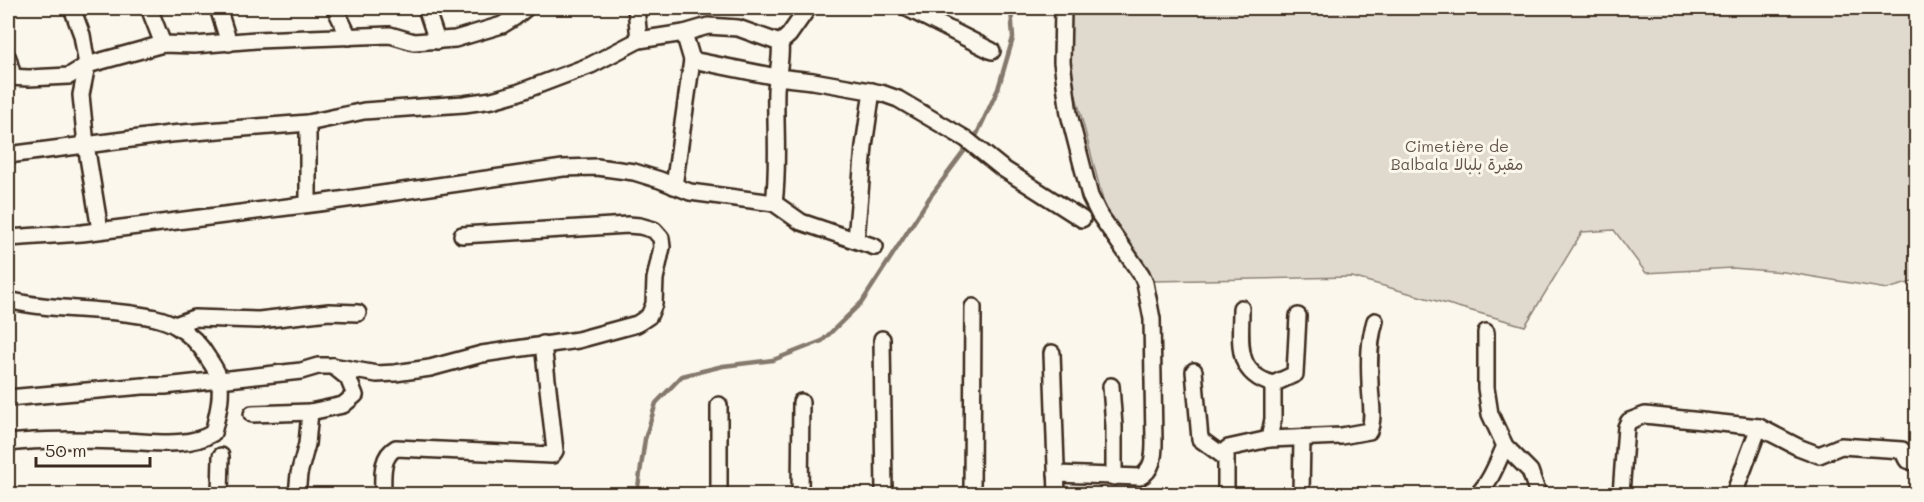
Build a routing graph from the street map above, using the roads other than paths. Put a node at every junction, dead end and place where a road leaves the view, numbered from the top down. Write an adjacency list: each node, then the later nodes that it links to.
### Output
1 (72, 8): 21 (street)
2 (149, 8): 17 (street)
3 (218, 8): 15 (street)
4 (335, 8): 12 (street)
5 (426, 8): 14 (street)
6 (636, 8): 13 (street)
7 (808, 8): 16 (street)
8 (1063, 8): 67 (street)
9 (912, 9): 18 (street)
10 (518, 11): 14 (street)
11 (684, 33): 13 (street); 16 (street); 20 (street)
12 (350, 37): 14 (street); 15 (street)
13 (639, 40): 25 (street)
14 (437, 41)
15 (229, 43): 17 (street)
16 (780, 43): 23 (street)
17 (163, 44): 21 (street)
18 (992, 51)
19 (8, 58): 22 (street)
20 (692, 60): 23 (street); 28 (street)
21 (87, 65): 22 (street); 26 (street)
22 (10, 77)
23 (777, 77): 24 (street); 29 (street)
24 (872, 91): 31 (street); 35 (street)
25 (308, 123): 26 (street); 30 (street)
26 (87, 145): 27 (street); 32 (street)
27 (8, 155)
28 (674, 186): 29 (street); 30 (street)
29 (774, 203): 35 (street)
30 (308, 204): 32 (street)
31 (1082, 219)
32 (100, 230): 34 (street)
33 (462, 235): 46 (street)
34 (8, 236)
35 (856, 240): 36 (street)
36 (875, 247)
37 (8, 300): 43 (street)
38 (973, 307): 74 (street)
39 (1240, 308): 51 (street)
40 (358, 313): 43 (street)
41 (1298, 316): 51 (street)
42 (1375, 321): 59 (street)
43 (175, 325): 50 (street)
44 (1486, 332): 62 (street)
45 (882, 339): 73 (street)
46 (543, 344): 48 (street); 70 (street)
47 (1052, 353): 66 (street)
48 (332, 366): 50 (street); 56 (street)
49 (1194, 371): 64 (street)
50 (219, 379): 53 (street); 61 (street)
51 (1274, 384): 60 (street)
52 (1111, 386): 67 (street)
53 (8, 398)
54 (801, 402): 72 (street)
55 (719, 405): 71 (street)
56 (310, 412): 57 (street); 69 (street)
57 (252, 414)
58 (1759, 427): 65 (street); 80 (street); 81 (street)
59 (1302, 438): 60 (street); 77 (street)
60 (1269, 440): 64 (street)
61 (8, 443)
62 (1505, 446): 78 (street); 79 (street)
63 (221, 456): 68 (street)
64 (1226, 458): 76 (street)
65 (1917, 463)
66 (1056, 474): 67 (street); 75 (street)
67 (1114, 477)
68 (220, 495)
69 (297, 495)
70 (383, 495)
71 (719, 495)
72 (800, 495)
73 (884, 495)
74 (972, 495)
75 (1057, 495)
76 (1226, 495)
77 (1301, 495)
78 (1478, 495)
79 (1538, 495)
80 (1621, 495)
81 (1734, 495)

